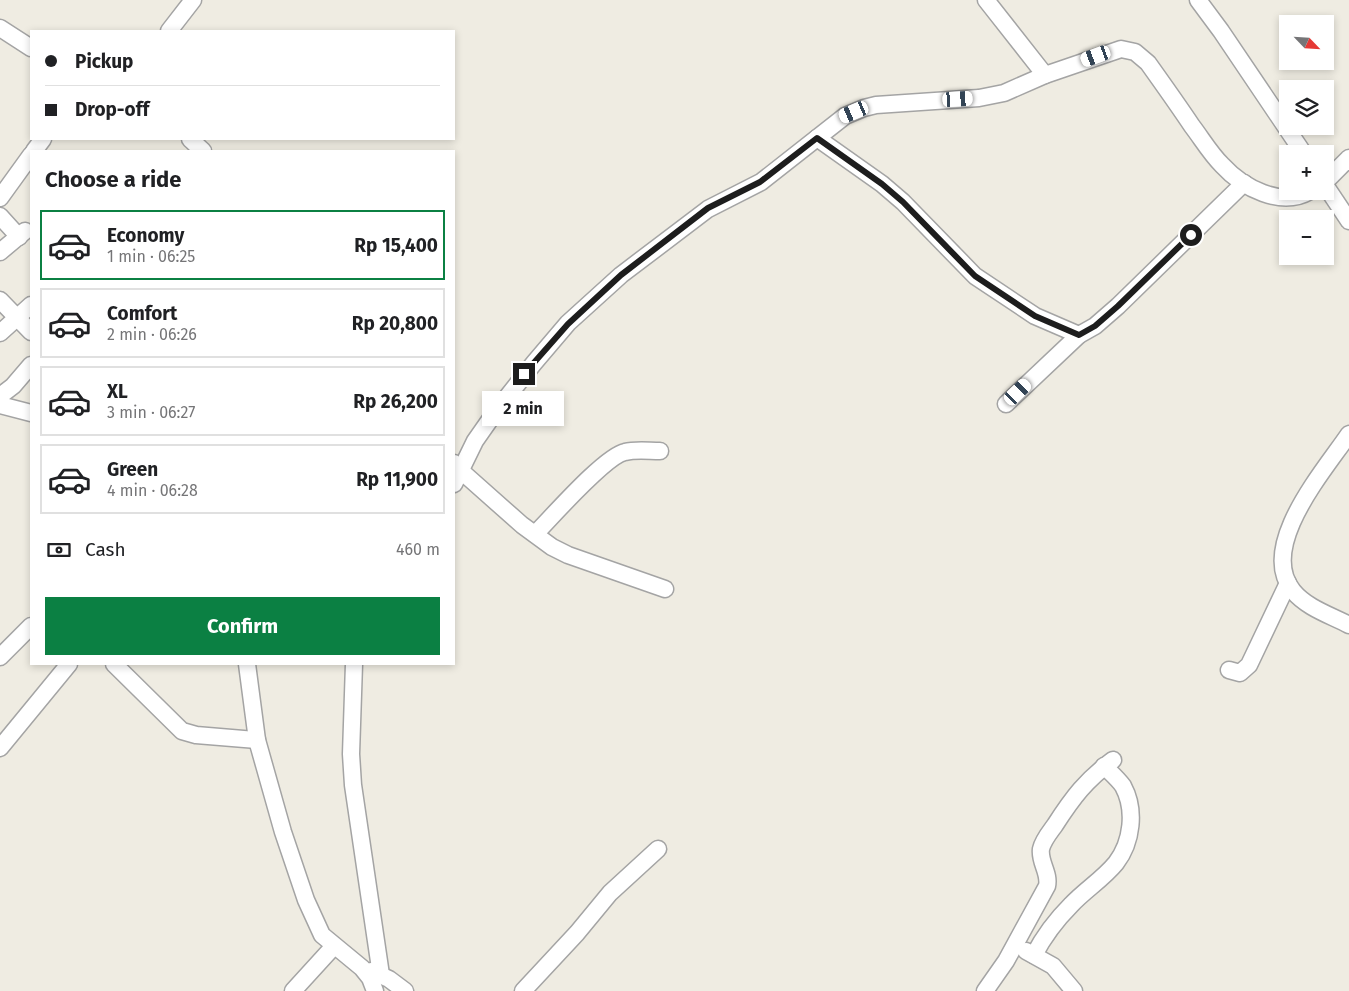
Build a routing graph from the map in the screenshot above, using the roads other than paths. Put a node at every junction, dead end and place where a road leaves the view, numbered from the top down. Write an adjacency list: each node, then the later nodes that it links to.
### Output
1 (193, 0): 5 (street)
2 (986, 0): 7 (street)
3 (1198, 0): 9 (street)
4 (0, 28): 6 (street)
5 (170, 30)
6 (30, 47)
7 (1045, 75): 8 (street); 13 (street)
8 (817, 138): 25 (street); 33 (street)
9 (1298, 145)
10 (30, 156): 15 (street)
11 (1349, 158): 12 (street)
12 (1334, 174)
13 (1244, 183): 16 (street); 25 (street)
14 (1334, 197): 18 (street)
15 (0, 198)
16 (1279, 198)
17 (0, 216): 19 (street)
18 (1349, 221)
19 (0, 252)
20 (0, 300): 22 (street)
21 (30, 306): 22 (street)
22 (17, 317): 23 (street); 24 (street)
23 (30, 331)
24 (0, 332)
25 (1079, 335): 28 (street)
26 (30, 366): 27 (street)
27 (0, 396)
28 (1006, 404)
29 (0, 405): 30 (street)
30 (30, 414)
31 (1349, 434): 35 (street)
32 (660, 451): 34 (street)
33 (456, 472): 34 (street)
34 (535, 534): 36 (street)
35 (1288, 583): 37 (street); 44 (street)
36 (665, 589)
37 (1349, 625)
38 (30, 627): 39 (street)
39 (0, 657)
40 (69, 665): 46 (street)
41 (115, 665): 45 (street)
42 (247, 665): 45 (street)
43 (354, 665): 52 (street)
44 (1229, 670)
45 (257, 740): 49 (street)
46 (0, 748)
47 (658, 849): 56 (street)
48 (1016, 945): 50 (street); 50 (street); 57 (street)
49 (334, 946): 51 (street); 53 (street)
50 (1034, 955): 58 (street)
51 (362, 968): 52 (street); 54 (street)
52 (381, 975): 55 (street)
53 (293, 991)
54 (375, 991)
55 (405, 991)
56 (522, 991)
57 (985, 991)
58 (1074, 991)

